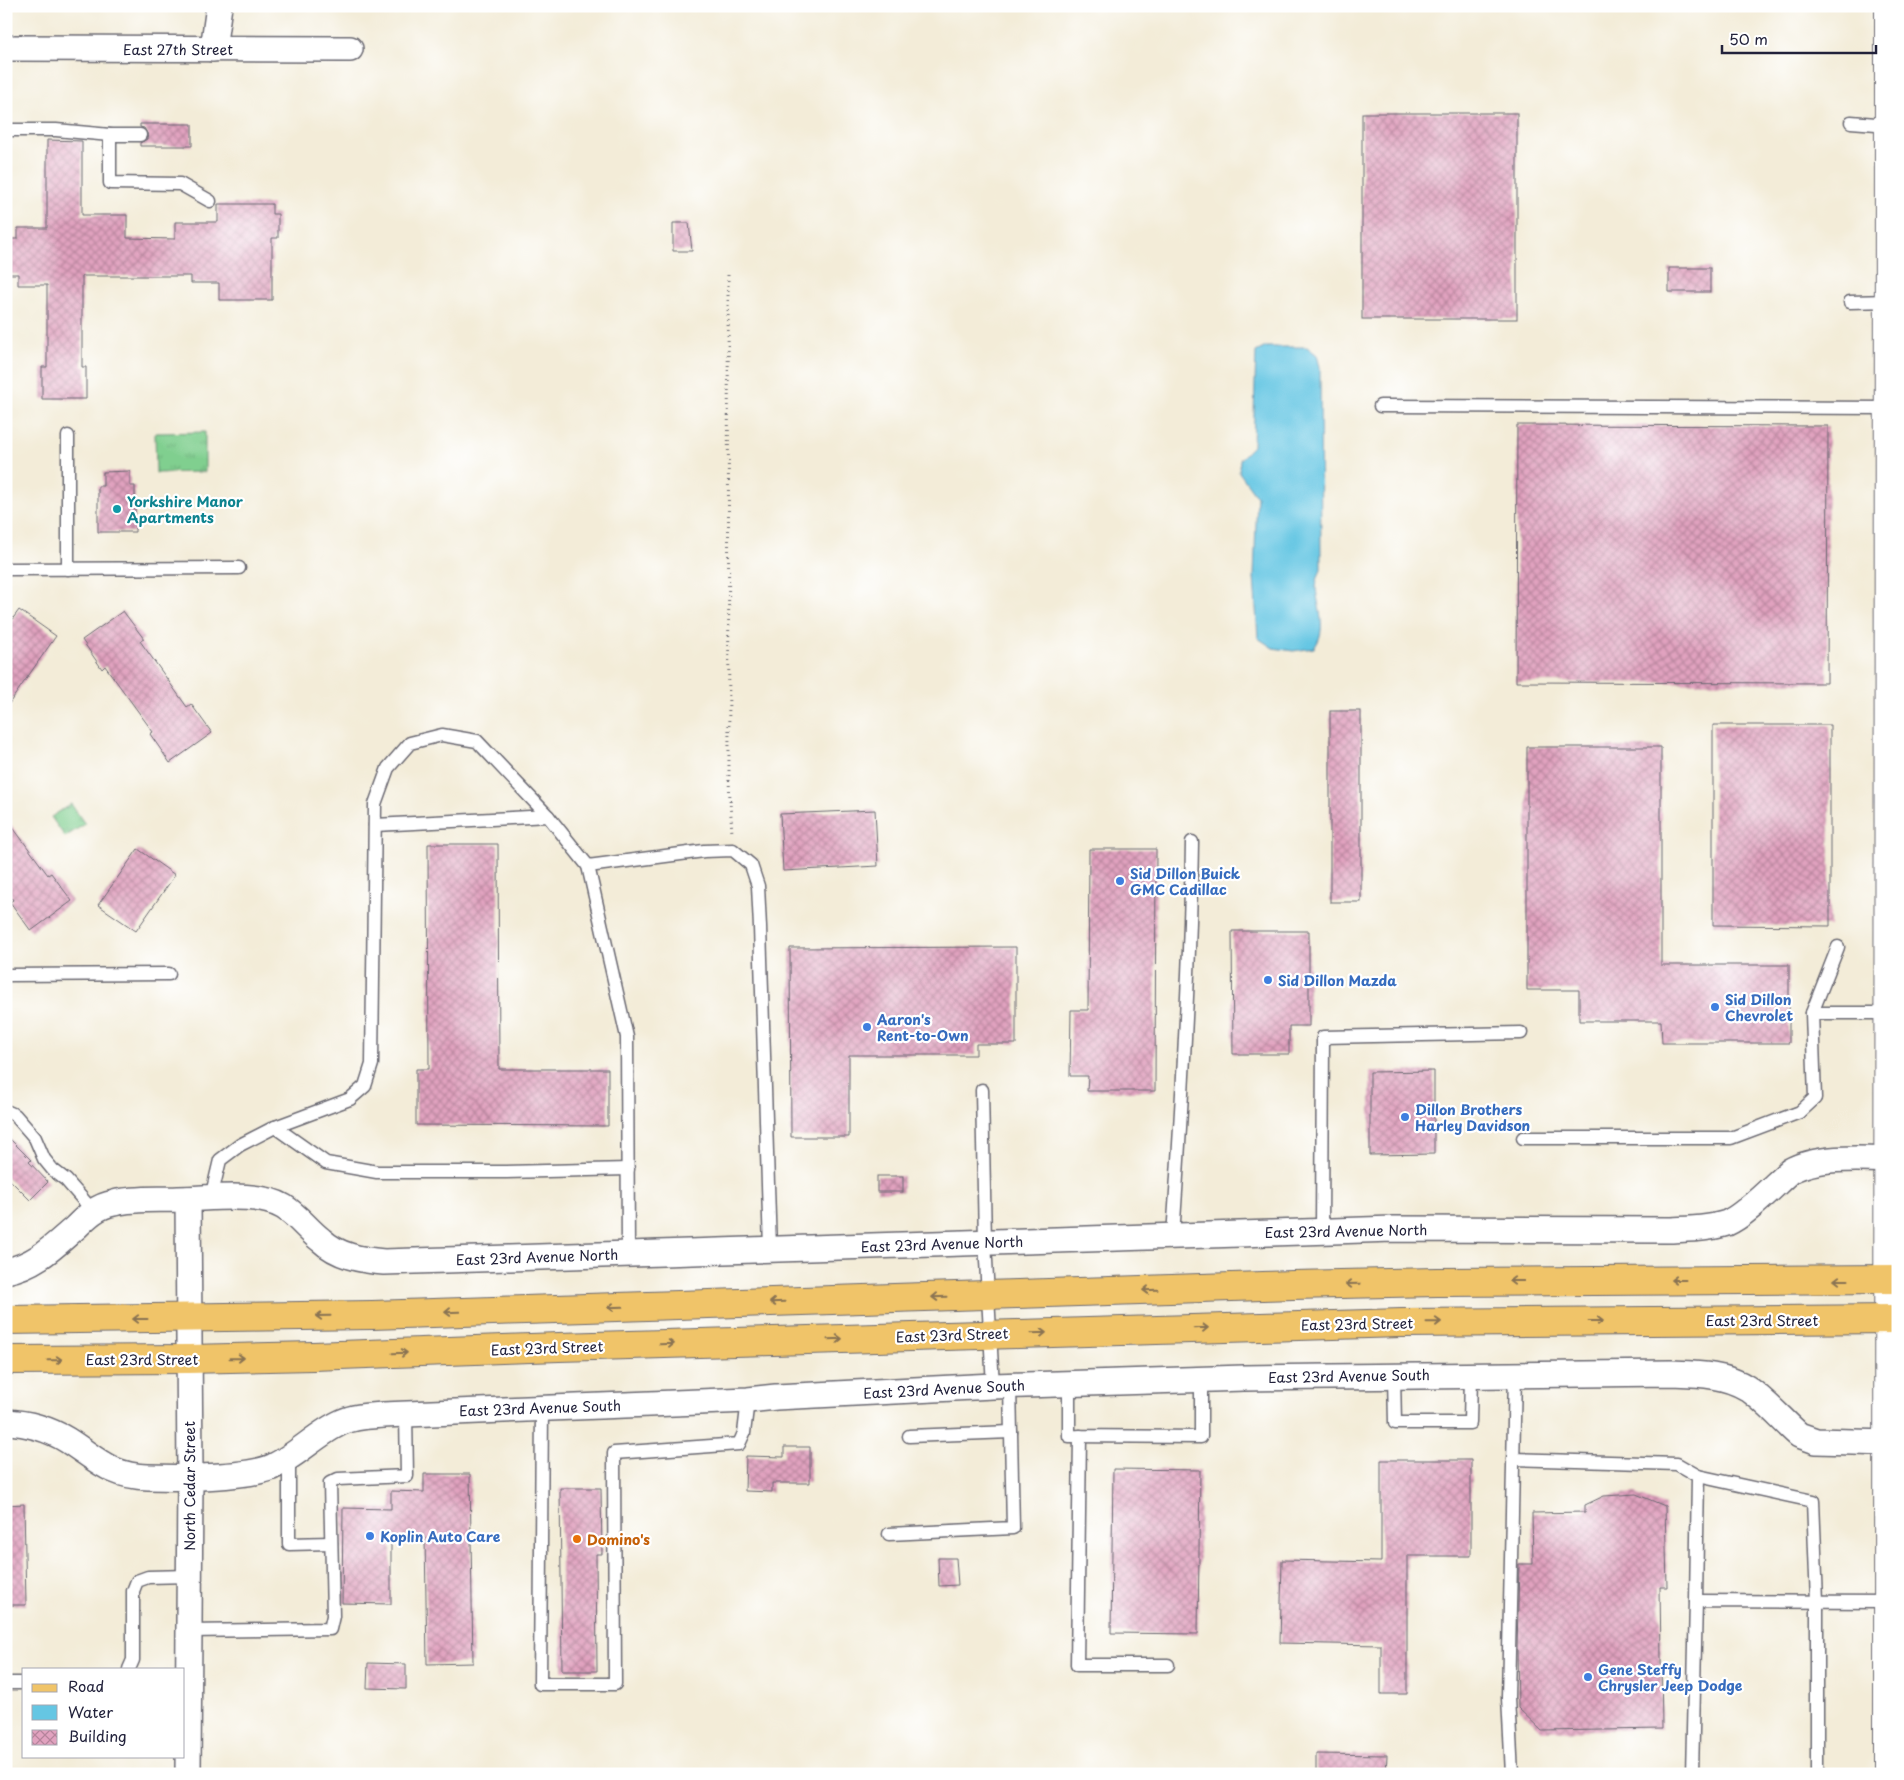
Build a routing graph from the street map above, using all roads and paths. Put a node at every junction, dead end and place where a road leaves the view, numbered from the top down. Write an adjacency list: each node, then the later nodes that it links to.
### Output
1 (219, 6): 4 (street)
2 (1889, 6): 7 (street)
3 (6, 48): 4 (street, East 27th Street)
4 (213, 49): 5 (street, East 27th Street)
5 (350, 49)
6 (1851, 122): 7 (lane)
7 (1889, 125): 13 (street)
8 (6, 130): 9 (lane)
9 (110, 135): 10 (lane); 11 (lane)
10 (140, 136)
11 (210, 201)
12 (728, 275): 25 (path)
13 (1889, 301): 14 (lane); 16 (street)
14 (1850, 302)
15 (1380, 406): 16 (lane)
16 (1889, 408): 21 (street)
17 (68, 436): 19 (lane)
18 (239, 568): 19 (lane)
19 (68, 569): 20 (lane)
20 (6, 570)
21 (1893, 592): 26 (street)
22 (548, 816): 23 (lane); 23 (lane); 27 (lane)
23 (375, 825): 36 (lane)
24 (1192, 842): 43 (lane)
25 (733, 850): 27 (lane); 45 (lane)
26 (1893, 861): 32 (street)
27 (588, 866): 39 (lane)
28 (1838, 947): 31 (lane)
29 (169, 974): 30 (lane)
30 (6, 975)
31 (1812, 1013): 32 (lane); 37 (lane)
32 (1888, 1013): 38 (street)
33 (1521, 1033): 42 (lane)
34 (982, 1090): 44 (lane)
35 (6, 1111): 41 (lane)
36 (275, 1127): 39 (lane); 40 (lane)
37 (1523, 1138)
38 (1893, 1160): 42 (street, East 23rd Avenue North); 48 (street)
39 (628, 1169): 46 (lane)
40 (200, 1199): 41 (street, East 23rd Avenue North); 46 (street, East 23rd Avenue North); 50 (street, North Cedar Street)
41 (93, 1211): 47 (street, East 23rd Avenue North)
42 (1322, 1231): 43 (street, East 23rd Avenue North)
43 (1173, 1236): 44 (street, East 23rd Avenue North)
44 (985, 1242): 45 (street, East 23rd Avenue North); 49 (lane)
45 (770, 1249): 46 (street, East 23rd Avenue North)
46 (628, 1254)
47 (6, 1271)
48 (1894, 1279): 49 (main road, one-way to 49); 51 (street)
49 (988, 1295): 50 (main road, one-way to 50); 53 (lane)
50 (188, 1319): 52 (main road, one-way to 52); 54 (street, North Cedar Street)
51 (1894, 1319): 53 (main road, East 23rd Street, one-way to 51); 69 (street)
52 (6, 1320)
53 (990, 1334): 54 (main road, East 23rd Street, one-way to 53); 61 (lane)
54 (189, 1359): 55 (main road, East 23rd Street, one-way to 54); 73 (street, North Cedar Street)
55 (6, 1360)
56 (1515, 1374): 57 (street, East 23rd Avenue South); 69 (street, East 23rd Avenue South); 71 (lane)
57 (1471, 1375): 58 (street, East 23rd Avenue South); 58 (lane)
58 (1394, 1376): 59 (street, East 23rd Avenue South)
59 (1201, 1379): 60 (street, East 23rd Avenue South); 68 (lane)
60 (1069, 1383): 61 (street, East 23rd Avenue South); 68 (lane)
61 (1002, 1386): 62 (street, East 23rd Avenue South); 66 (lane)
62 (748, 1400): 63 (street, East 23rd Avenue South); 63 (lane)
63 (542, 1408): 64 (street, East 23rd Avenue South)
64 (406, 1414): 70 (street, East 23rd Avenue South); 75 (lane)
65 (6, 1422): 73 (street, East 23rd Avenue South)
66 (1011, 1432): 67 (lane); 74 (lane)
67 (910, 1436)
68 (1080, 1436): 81 (lane)
69 (1890, 1443): 79 (street)
70 (289, 1457): 73 (street, East 23rd Avenue South); 75 (lane)
71 (1513, 1459): 72 (lane); 86 (lane)
72 (1698, 1476): 77 (lane); 78 (lane)
73 (190, 1477): 76 (street, North Cedar Street)
74 (889, 1534)
75 (331, 1543): 80 (lane)
76 (189, 1576): 80 (street, North Cedar Street); 82 (lane)
77 (1696, 1601): 78 (lane); 87 (lane)
78 (1817, 1602): 79 (lane); 88 (lane)
79 (1889, 1602): 89 (street)
80 (189, 1631): 85 (street, North Cedar Street)
81 (1168, 1665)
82 (129, 1668)
83 (6, 1683): 84 (lane)
84 (22, 1683)
85 (188, 1774)
86 (1512, 1774)
87 (1692, 1774)
88 (1817, 1774)
89 (1888, 1774)

